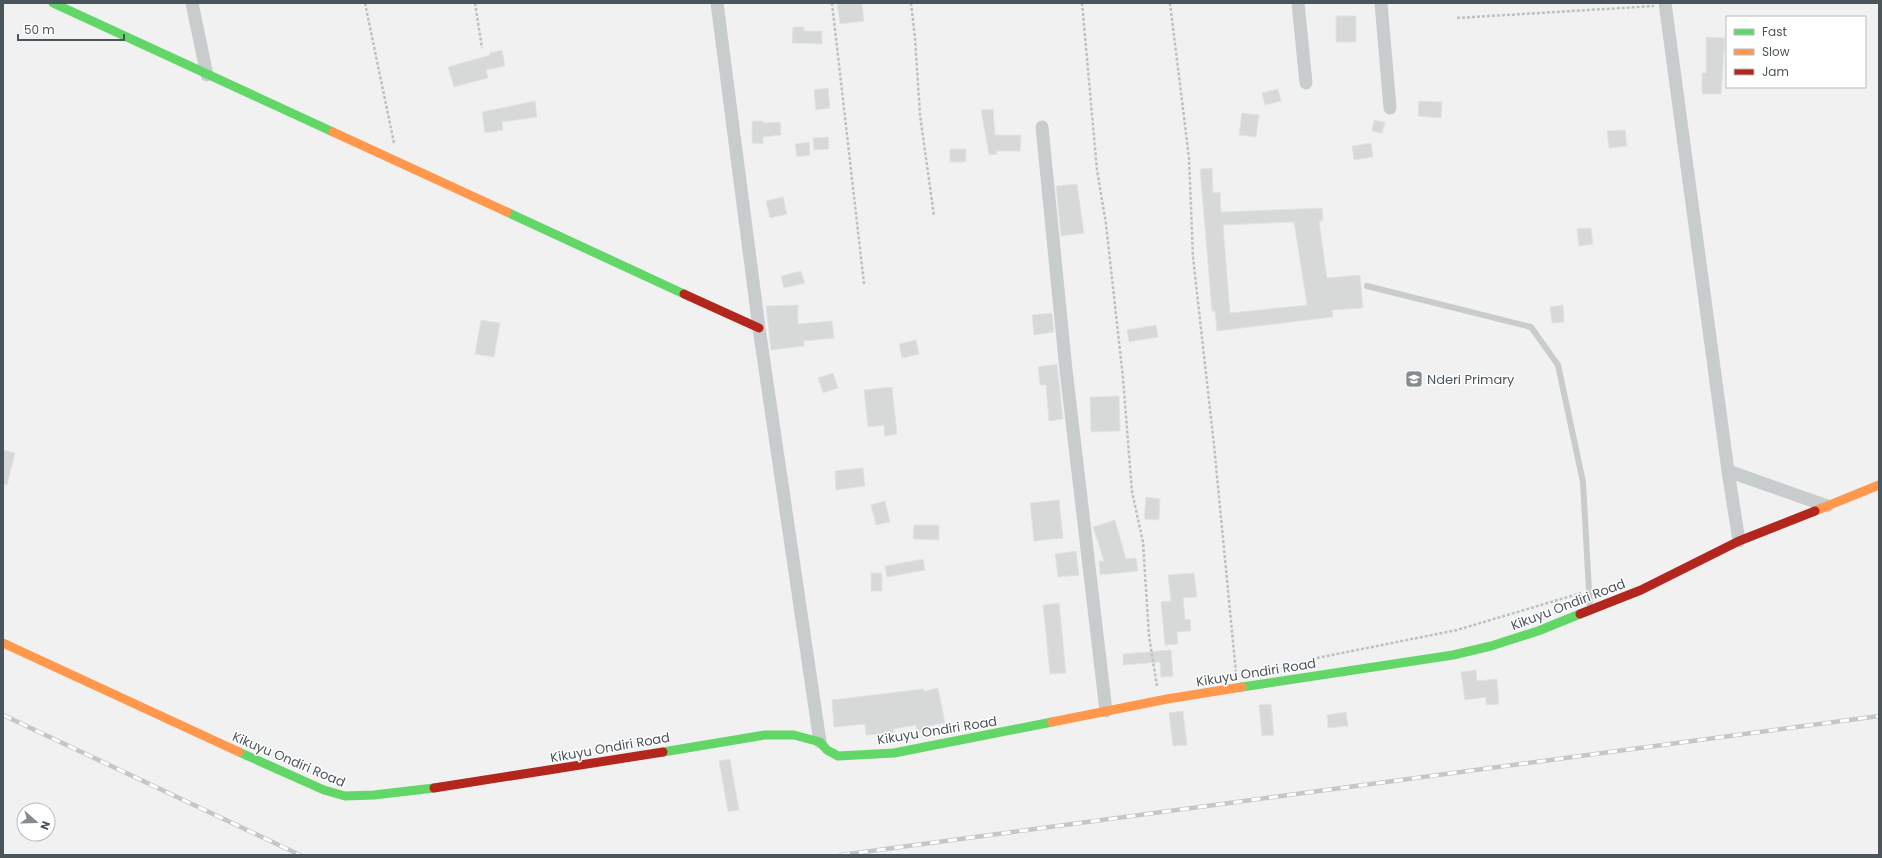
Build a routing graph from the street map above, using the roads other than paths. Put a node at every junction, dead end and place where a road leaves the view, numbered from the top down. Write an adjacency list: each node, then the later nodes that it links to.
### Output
1 (53, 3): 7 (street)
2 (192, 3): 7 (street)
3 (717, 3): 12 (street)
4 (1298, 3): 8 (street)
5 (1381, 3): 9 (street)
6 (1662, 5): 13 (street)
7 (207, 75): 12 (street)
8 (1306, 83)
9 (1390, 108)
10 (1042, 126): 19 (street)
11 (1367, 286): 17 (lane)
12 (759, 328): 20 (street)
13 (1728, 471): 15 (street); 16 (street)
14 (1879, 485): 15 (street, Kikuyu Ondiri Road)
15 (1827, 506): 16 (street, Kikuyu Ondiri Road)
16 (1739, 541): 17 (street, Kikuyu Ondiri Road)
17 (1590, 611): 19 (street, Kikuyu Ondiri Road)
18 (3, 643): 20 (street, Kikuyu Ondiri Road)
19 (1106, 712): 20 (street, Kikuyu Ondiri Road)
20 (820, 742)

